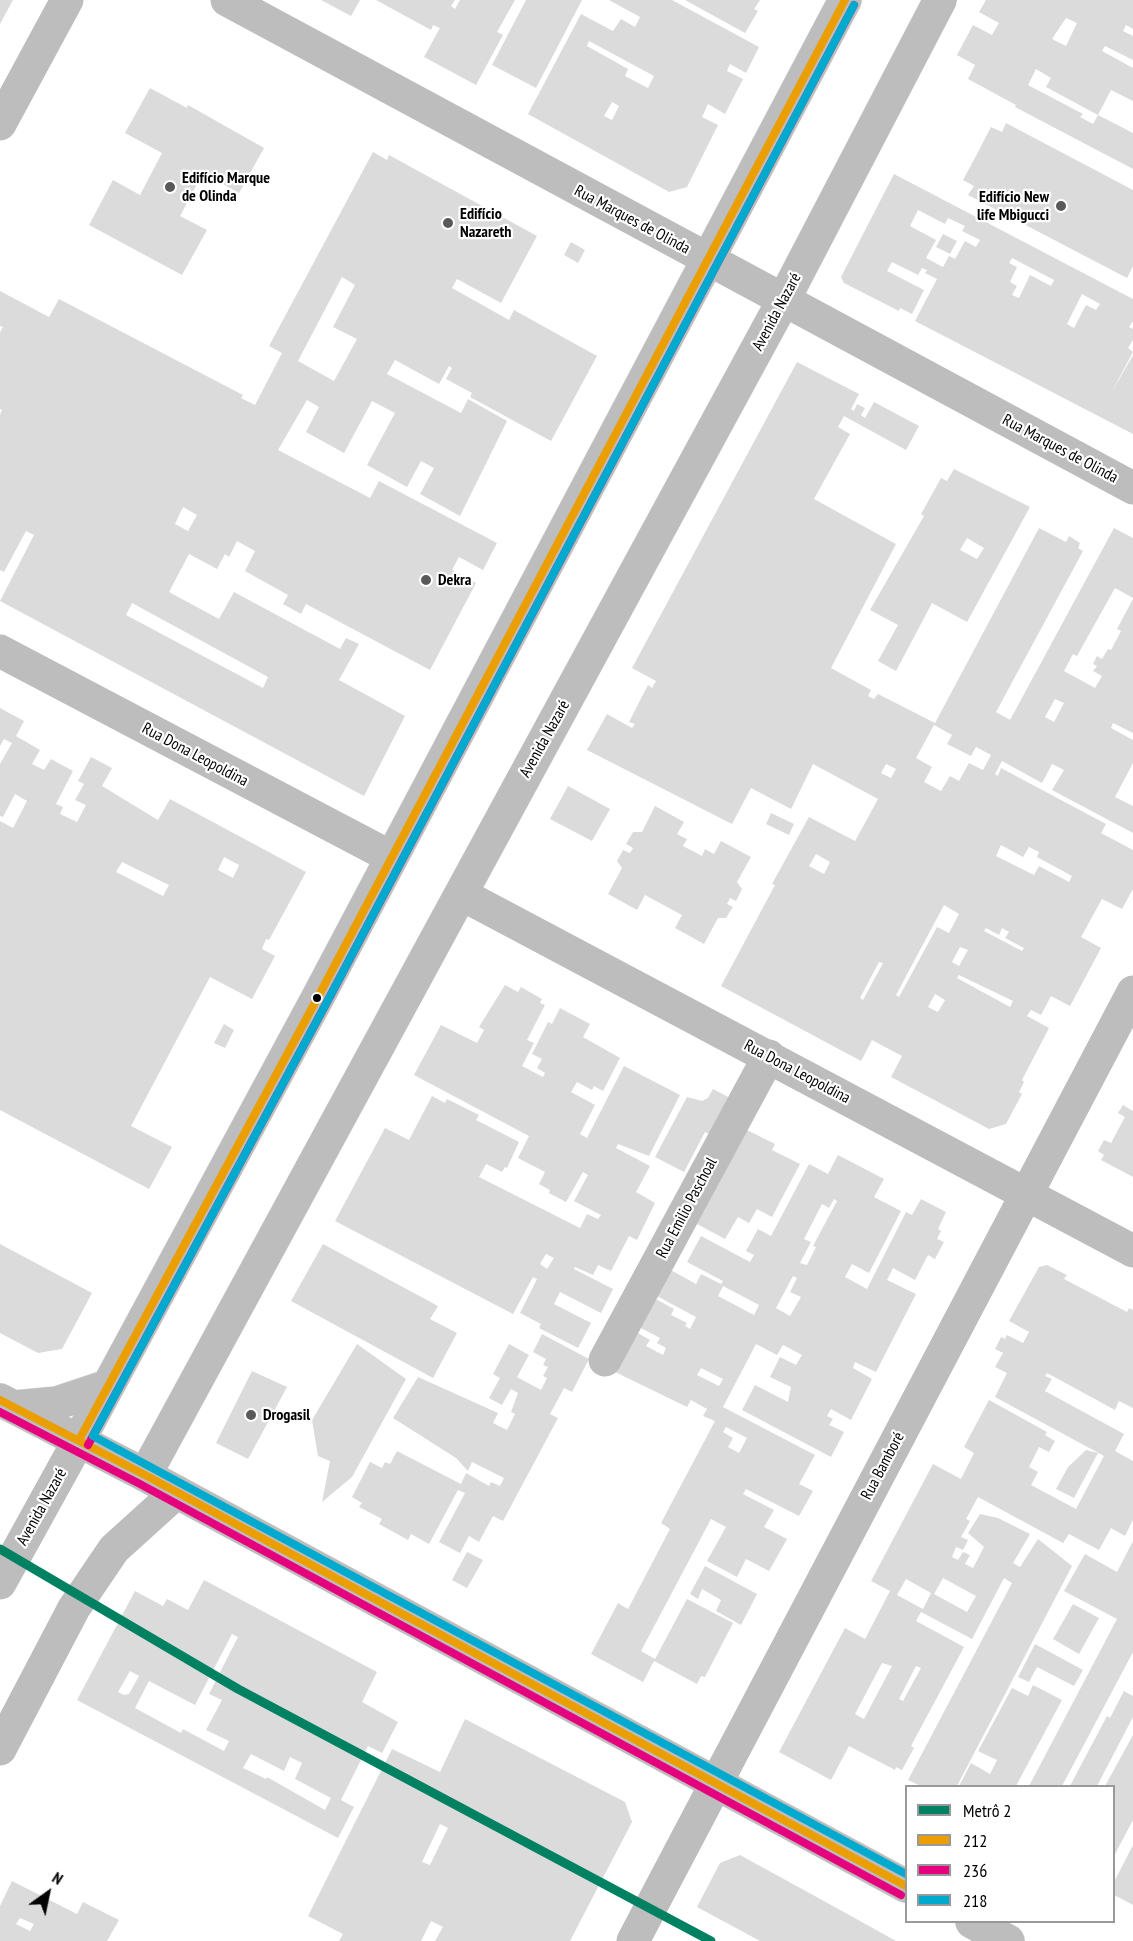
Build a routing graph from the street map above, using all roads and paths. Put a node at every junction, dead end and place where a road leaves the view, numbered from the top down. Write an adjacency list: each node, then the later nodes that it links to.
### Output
1 (67, 0): 5 (main road)
2 (227, 0): 6 (main road, Rua Marques de Olinda)
3 (845, 0): 6 (main road, Avenida Nazaré)
4 (940, 0): 7 (main road, Avenida Nazaré)
5 (0, 124)
6 (707, 260): 7 (main road, Rua Marques de Olinda); 10 (main road, Avenida Nazaré)
7 (783, 301): 8 (main road, Rua Marques de Olinda); 11 (main road, Avenida Nazaré)
8 (1133, 488)
9 (0, 651): 10 (main road, Rua Dona Leopoldina)
10 (391, 857): 17 (main road, Avenida Nazaré)
11 (461, 894): 13 (main road, Rua Dona Leopoldina); 20 (main road, Avenida Nazaré)
12 (1133, 992): 14 (main road, Rua Bamboré)
13 (769, 1056): 14 (main road, Rua Dona Leopoldina); 16 (main road, Rua Emilio Paschoal)
14 (1026, 1192): 15 (main road, Rua Dona Leopoldina); 24 (main road, Rua Bamboré)
15 (1133, 1251)
16 (605, 1360)
17 (108, 1386): 18 (main road); 19 (main road, Avenida Nazaré)
18 (7, 1403): 19 (main road)
19 (79, 1440): 20 (main road); 22 (main road, Avenida Nazaré)
20 (145, 1475): 21 (main road)
21 (177, 1492): 23 (main road); 24 (main road)
22 (0, 1583)
23 (0, 1749)
24 (717, 1783): 25 (main road); 27 (main road, Rua Bamboré)
25 (905, 1885)
26 (974, 1923): 28 (main road)
27 (633, 1941)
28 (1008, 1941)

